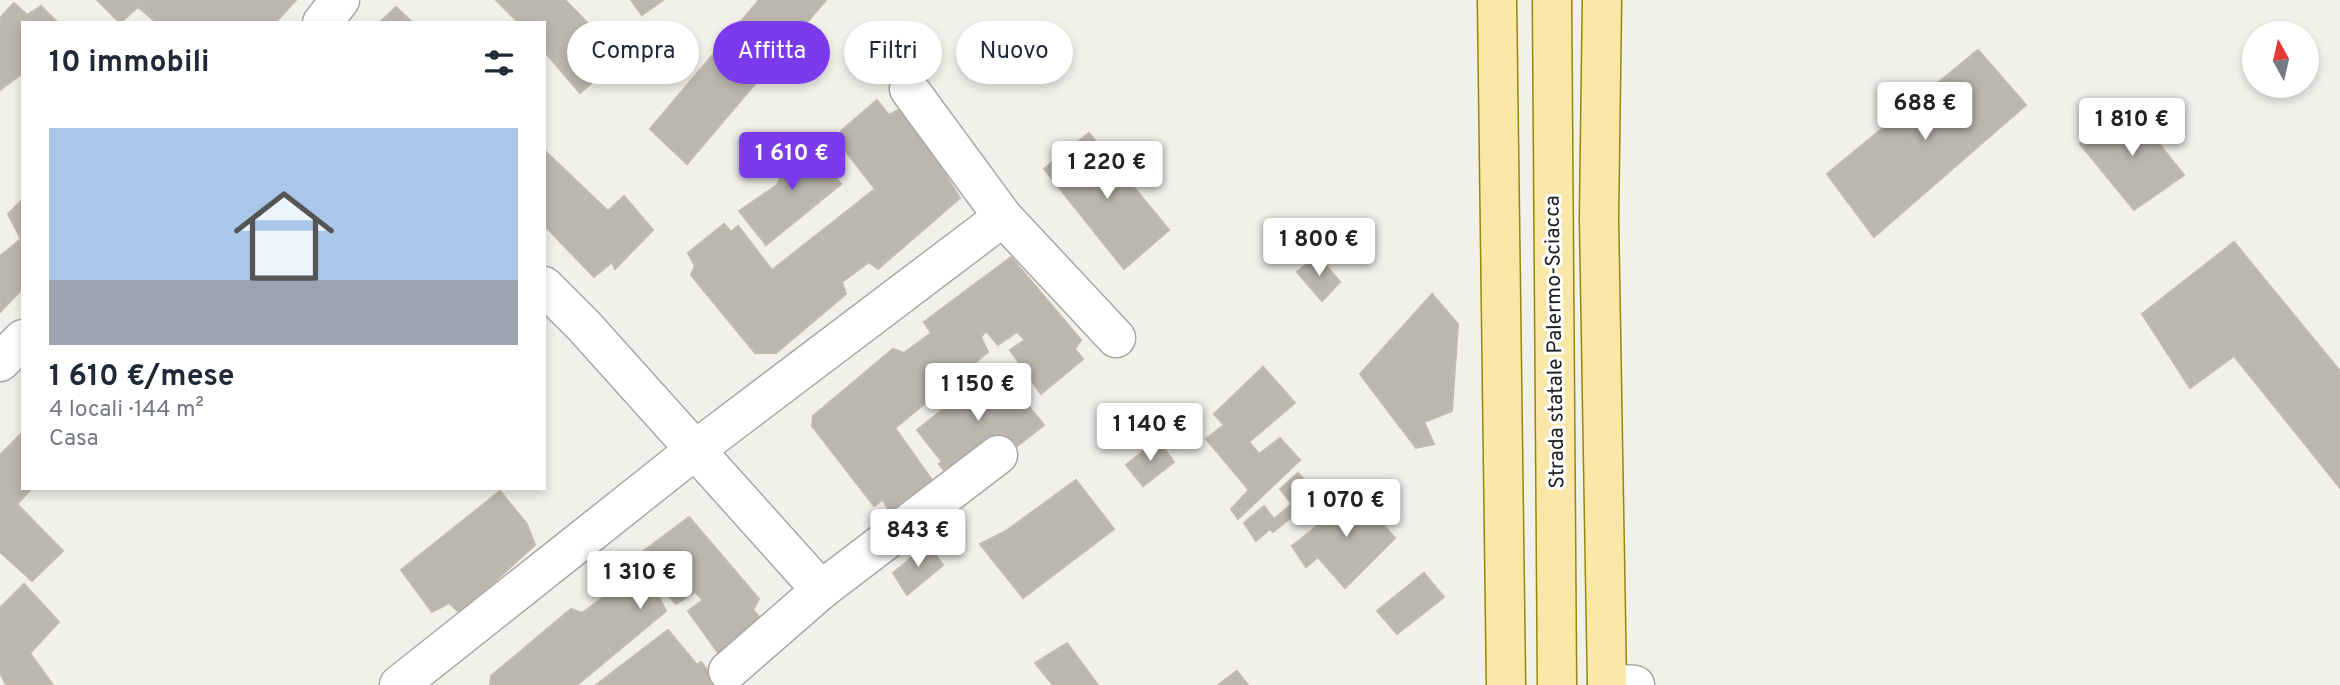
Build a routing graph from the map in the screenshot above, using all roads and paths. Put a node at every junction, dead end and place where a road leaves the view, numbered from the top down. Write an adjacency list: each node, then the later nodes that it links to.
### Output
1 (340, 0): 5 (street)
2 (1497, 0): 19 (main road)
3 (1552, 0): 20 (main road, Strada statale Palermo-Sciacca)
4 (1602, 0): 17 (main road)
5 (324, 21)
6 (909, 89): 7 (street)
7 (1003, 216): 9 (street); 12 (street)
8 (546, 288): 12 (street)
9 (1115, 338)
10 (21, 341): 11 (street)
11 (0, 362)
12 (695, 450): 14 (street); 16 (street)
13 (998, 455): 14 (street)
14 (821, 590): 15 (street)
15 (728, 671)
16 (440, 673): 18 (street)
17 (1616, 684)
18 (399, 685)
19 (1506, 685)
20 (1557, 685)

